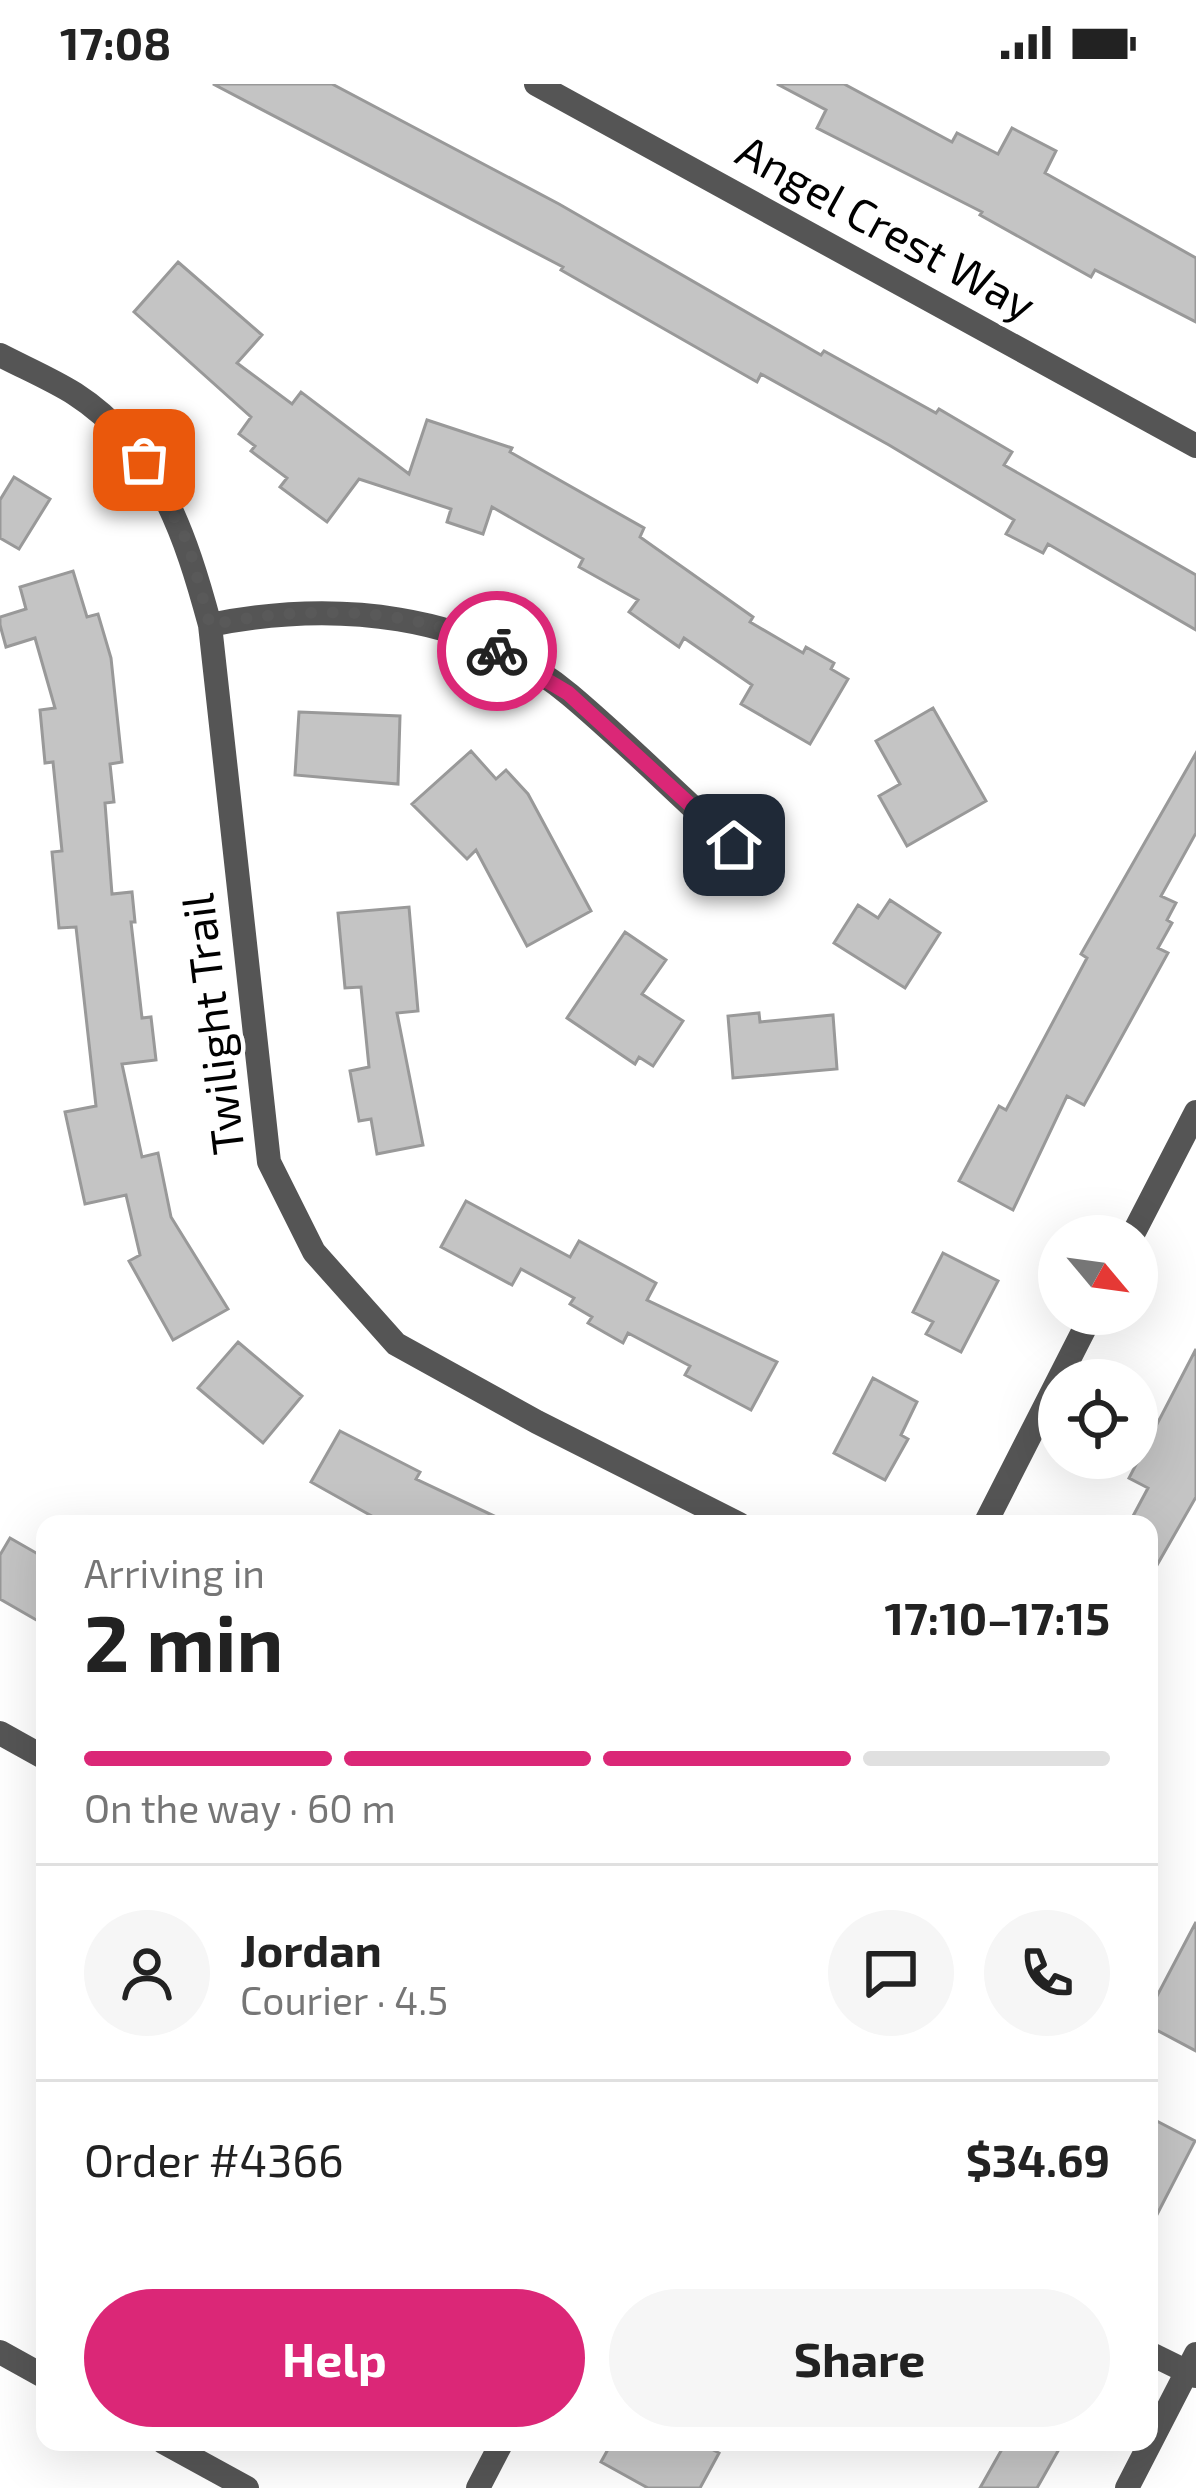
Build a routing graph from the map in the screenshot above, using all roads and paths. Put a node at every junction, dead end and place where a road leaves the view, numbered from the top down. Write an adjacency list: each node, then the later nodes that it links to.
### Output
1 (536, 84): 3 (street, Angel Crest Way)
2 (0, 355): 4 (street, Twilight Trail)
3 (1196, 446)
4 (210, 625): 5 (street); 9 (street, Twilight Trail)
5 (734, 845)
6 (1196, 1112): 7 (street)
7 (1143, 1215)
8 (1081, 1335): 10 (street)
9 (722, 1515)
10 (990, 1515)
11 (0, 1733): 12 (street)
12 (36, 1753)
13 (0, 2352): 16 (street)
14 (1158, 2356): 15 (street)
15 (1193, 2367): 17 (street)
16 (36, 2372)
17 (1158, 2430)
18 (179, 2451): 21 (street)
19 (497, 2451): 22 (street)
20 (1146, 2451): 23 (street)
21 (247, 2488)
22 (478, 2488)
23 (1126, 2488)

